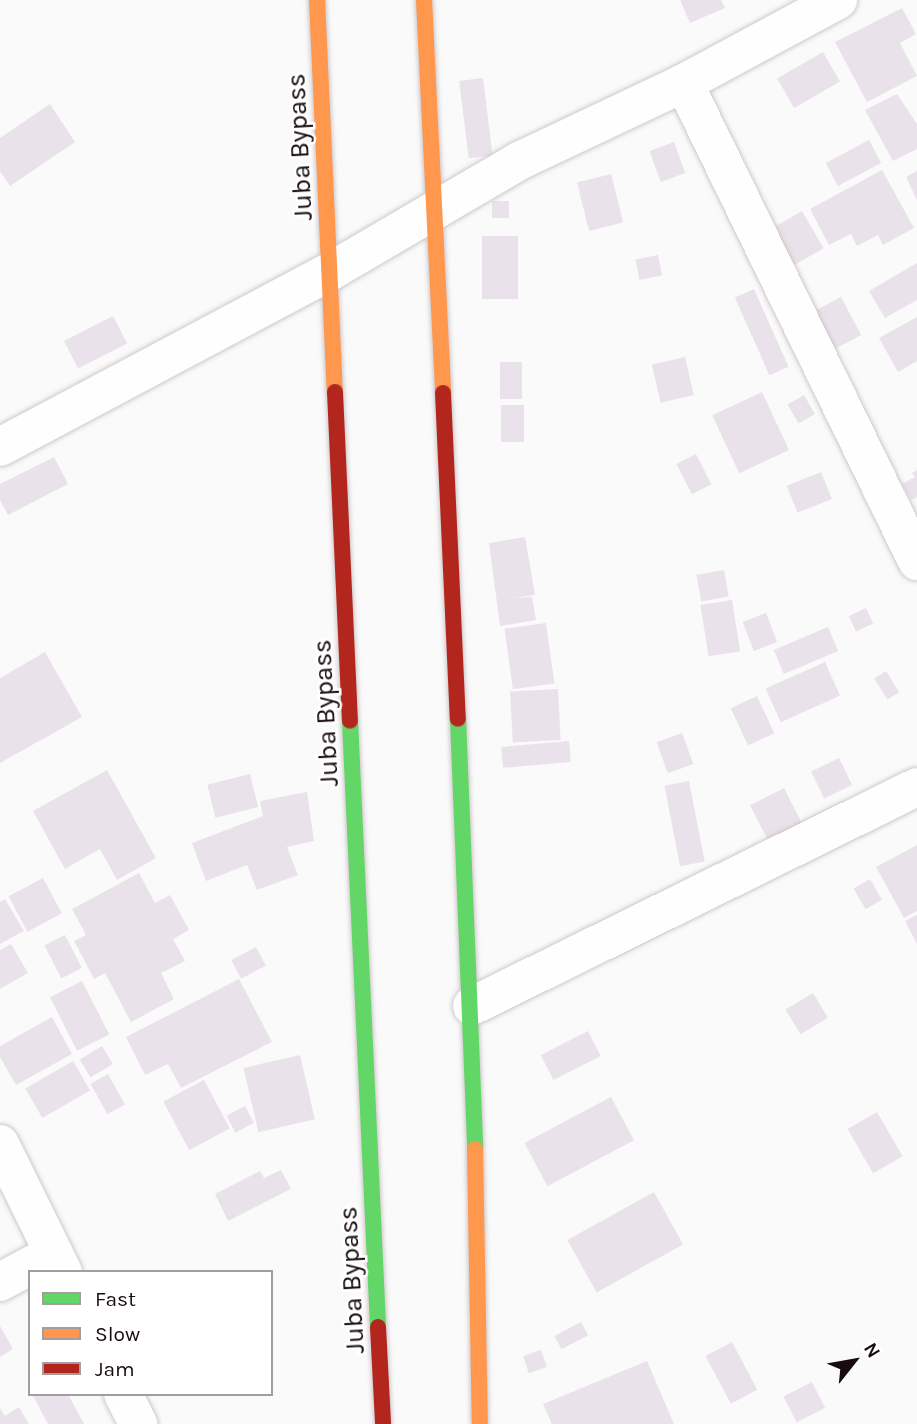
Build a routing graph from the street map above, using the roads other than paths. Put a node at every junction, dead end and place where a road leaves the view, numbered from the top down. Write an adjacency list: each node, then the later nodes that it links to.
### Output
1 (317, 0): 6 (main road, Juba Bypass)
2 (424, 0): 5 (main road)
3 (838, 0): 4 (street)
4 (684, 83): 5 (street); 8 (street)
5 (436, 208): 6 (street); 10 (main road)
6 (331, 271): 7 (street); 18 (main road, Juba Bypass)
7 (0, 447)
8 (917, 561)
9 (917, 787): 10 (street)
10 (472, 1006): 19 (main road)
11 (0, 1144): 12 (street)
12 (58, 1262): 13 (street)
13 (35, 1270)
14 (28, 1272): 15 (street)
15 (0, 1282)
16 (124, 1396): 17 (street)
17 (138, 1424)
18 (383, 1424)
19 (481, 1424)

